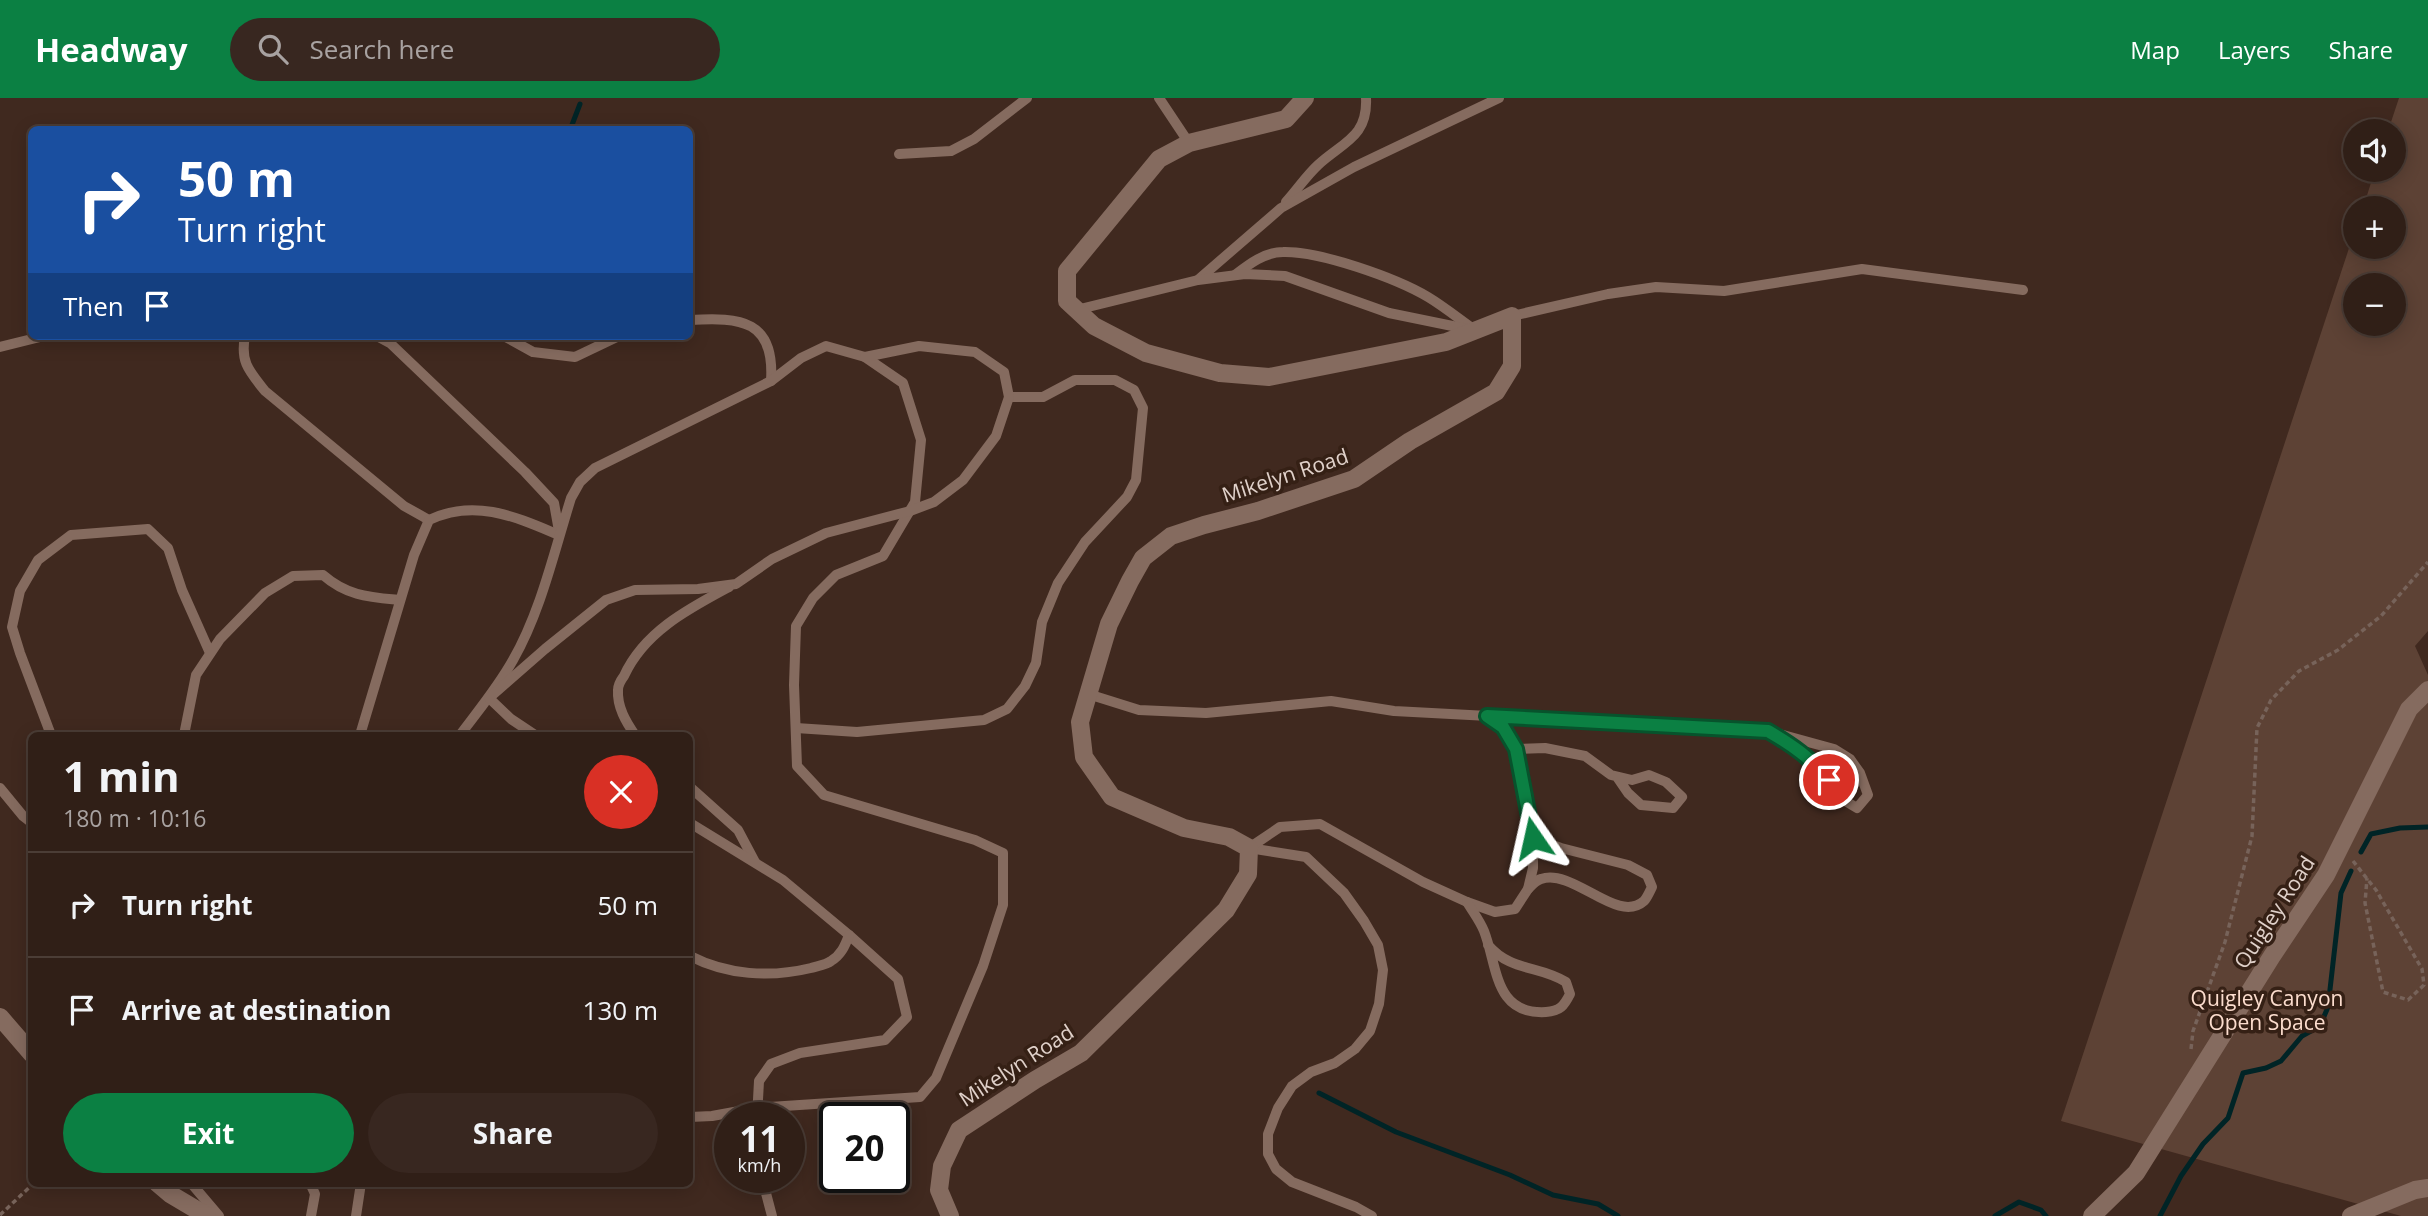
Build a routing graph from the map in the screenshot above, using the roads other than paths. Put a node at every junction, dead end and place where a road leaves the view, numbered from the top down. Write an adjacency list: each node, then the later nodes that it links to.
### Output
1 (1027, 98): 7 (lane)
2 (1159, 98): 6 (lane)
3 (1305, 98): 6 (street)
4 (1366, 98): 8 (lane)
5 (1499, 98): 8 (lane)
6 (1189, 143): 12 (street)
7 (899, 154)
8 (1281, 208): 10 (lane)
9 (1234, 275): 10 (lane); 15 (lane); 15 (lane)
10 (1198, 280): 12 (lane)
11 (2023, 290): 13 (lane)
12 (1076, 310): 15 (street)
13 (1512, 316): 15 (street); 32 (street, Mikelyn Road)
14 (693, 320): 23 (lane)
15 (1476, 331)
16 (28, 340): 21 (lane)
17 (244, 340): 26 (lane)
18 (384, 340): 27 (lane)
19 (511, 340): 20 (lane)
20 (611, 340)
21 (0, 347)
22 (865, 357): 23 (lane); 24 (lane); 25 (lane)
23 (771, 381): 27 (lane)
24 (1009, 397): 25 (lane); 35 (lane)
25 (910, 511): 28 (lane); 35 (lane)
26 (429, 520): 27 (lane); 29 (lane)
27 (559, 535): 33 (lane)
28 (736, 584): 33 (lane); 42 (lane)
29 (400, 600): 30 (lane); 39 (lane)
30 (210, 653): 37 (lane); 38 (lane)
31 (2428, 690): 76 (street, Quigley Road)
32 (1088, 694): 34 (lane); 50 (street, Mikelyn Road)
33 (489, 698): 40 (lane); 41 (lane)
34 (1487, 716): 36 (lane); 43 (lane)
35 (796, 727): 60 (lane)
36 (1768, 731): 36 (lane)
37 (50, 732)
38 (185, 732)
39 (360, 732)
40 (462, 732)
41 (530, 732)
42 (633, 732)
43 (1516, 749): 44 (lane); 49 (lane)
44 (1617, 777): 44 (lane)
45 (0, 788): 47 (lane)
46 (693, 790): 51 (lane)
47 (28, 820)
48 (693, 825): 51 (lane)
49 (1533, 838): 52 (lane); 52 (lane)
50 (1249, 848): 53 (lane); 74 (street, Mikelyn Road); 75 (lane)
51 (756, 863): 54 (lane)
52 (1528, 889): 53 (lane)
53 (1467, 902): 55 (lane)
54 (849, 935): 56 (lane); 59 (lane)
55 (1489, 945): 55 (lane)
56 (693, 958)
57 (0, 1017): 58 (street)
58 (28, 1049)
59 (757, 1102)
60 (805, 1108)
61 (714, 1116): 62 (lane)
62 (693, 1117)
63 (162, 1187): 69 (street)
64 (194, 1187): 70 (lane)
65 (312, 1187): 71 (lane)
66 (360, 1187): 72 (lane)
67 (2428, 1188): 77 (street)
68 (766, 1193): 73 (lane)
69 (207, 1216)
70 (219, 1216)
71 (311, 1216)
72 (356, 1216)
73 (772, 1216)
74 (950, 1216)
75 (1372, 1216)
76 (2092, 1216)
77 (2351, 1216)

